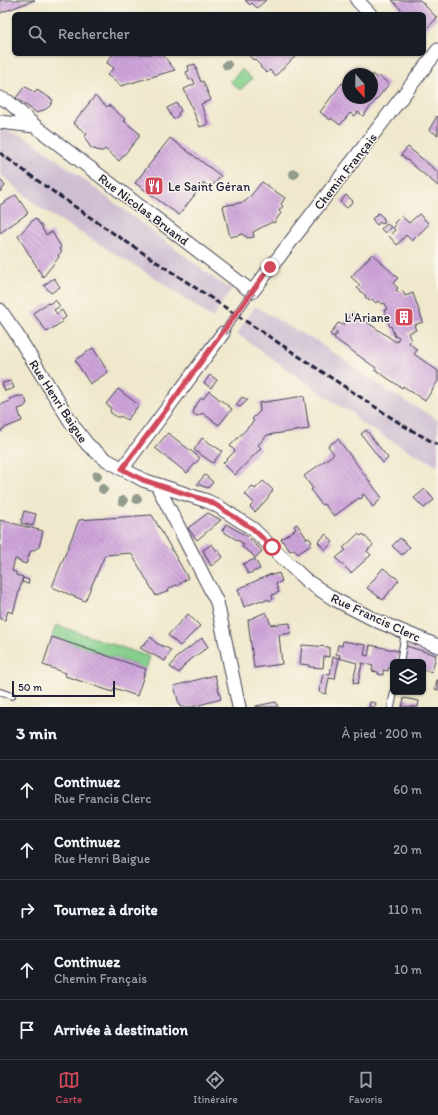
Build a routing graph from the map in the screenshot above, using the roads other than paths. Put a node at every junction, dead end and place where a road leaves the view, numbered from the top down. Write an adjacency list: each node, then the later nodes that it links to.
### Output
1 (357, 0): 2 (street)
2 (368, 12)
3 (438, 50): 7 (street, Chemin Français)
4 (0, 98): 6 (street, Rue Nicolas Bruand)
5 (0, 122): 6 (street)
6 (36, 126): 7 (street, Rue Nicolas Bruand)
7 (252, 292): 9 (lane, bridge)
8 (0, 310): 10 (street, Rue Henri Baigue)
9 (223, 333): 10 (street)
10 (122, 469): 11 (street, Rue Henri Baigue)
11 (157, 485): 12 (street, Rue Francis Clerc); 18 (street)
12 (405, 633): 13 (street, Rue Francis Clerc); 14 (lane)
13 (438, 646)
14 (401, 659)
15 (0, 692): 17 (lane)
16 (393, 695): 19 (lane)
17 (12, 696)
18 (239, 707)
19 (391, 707)

